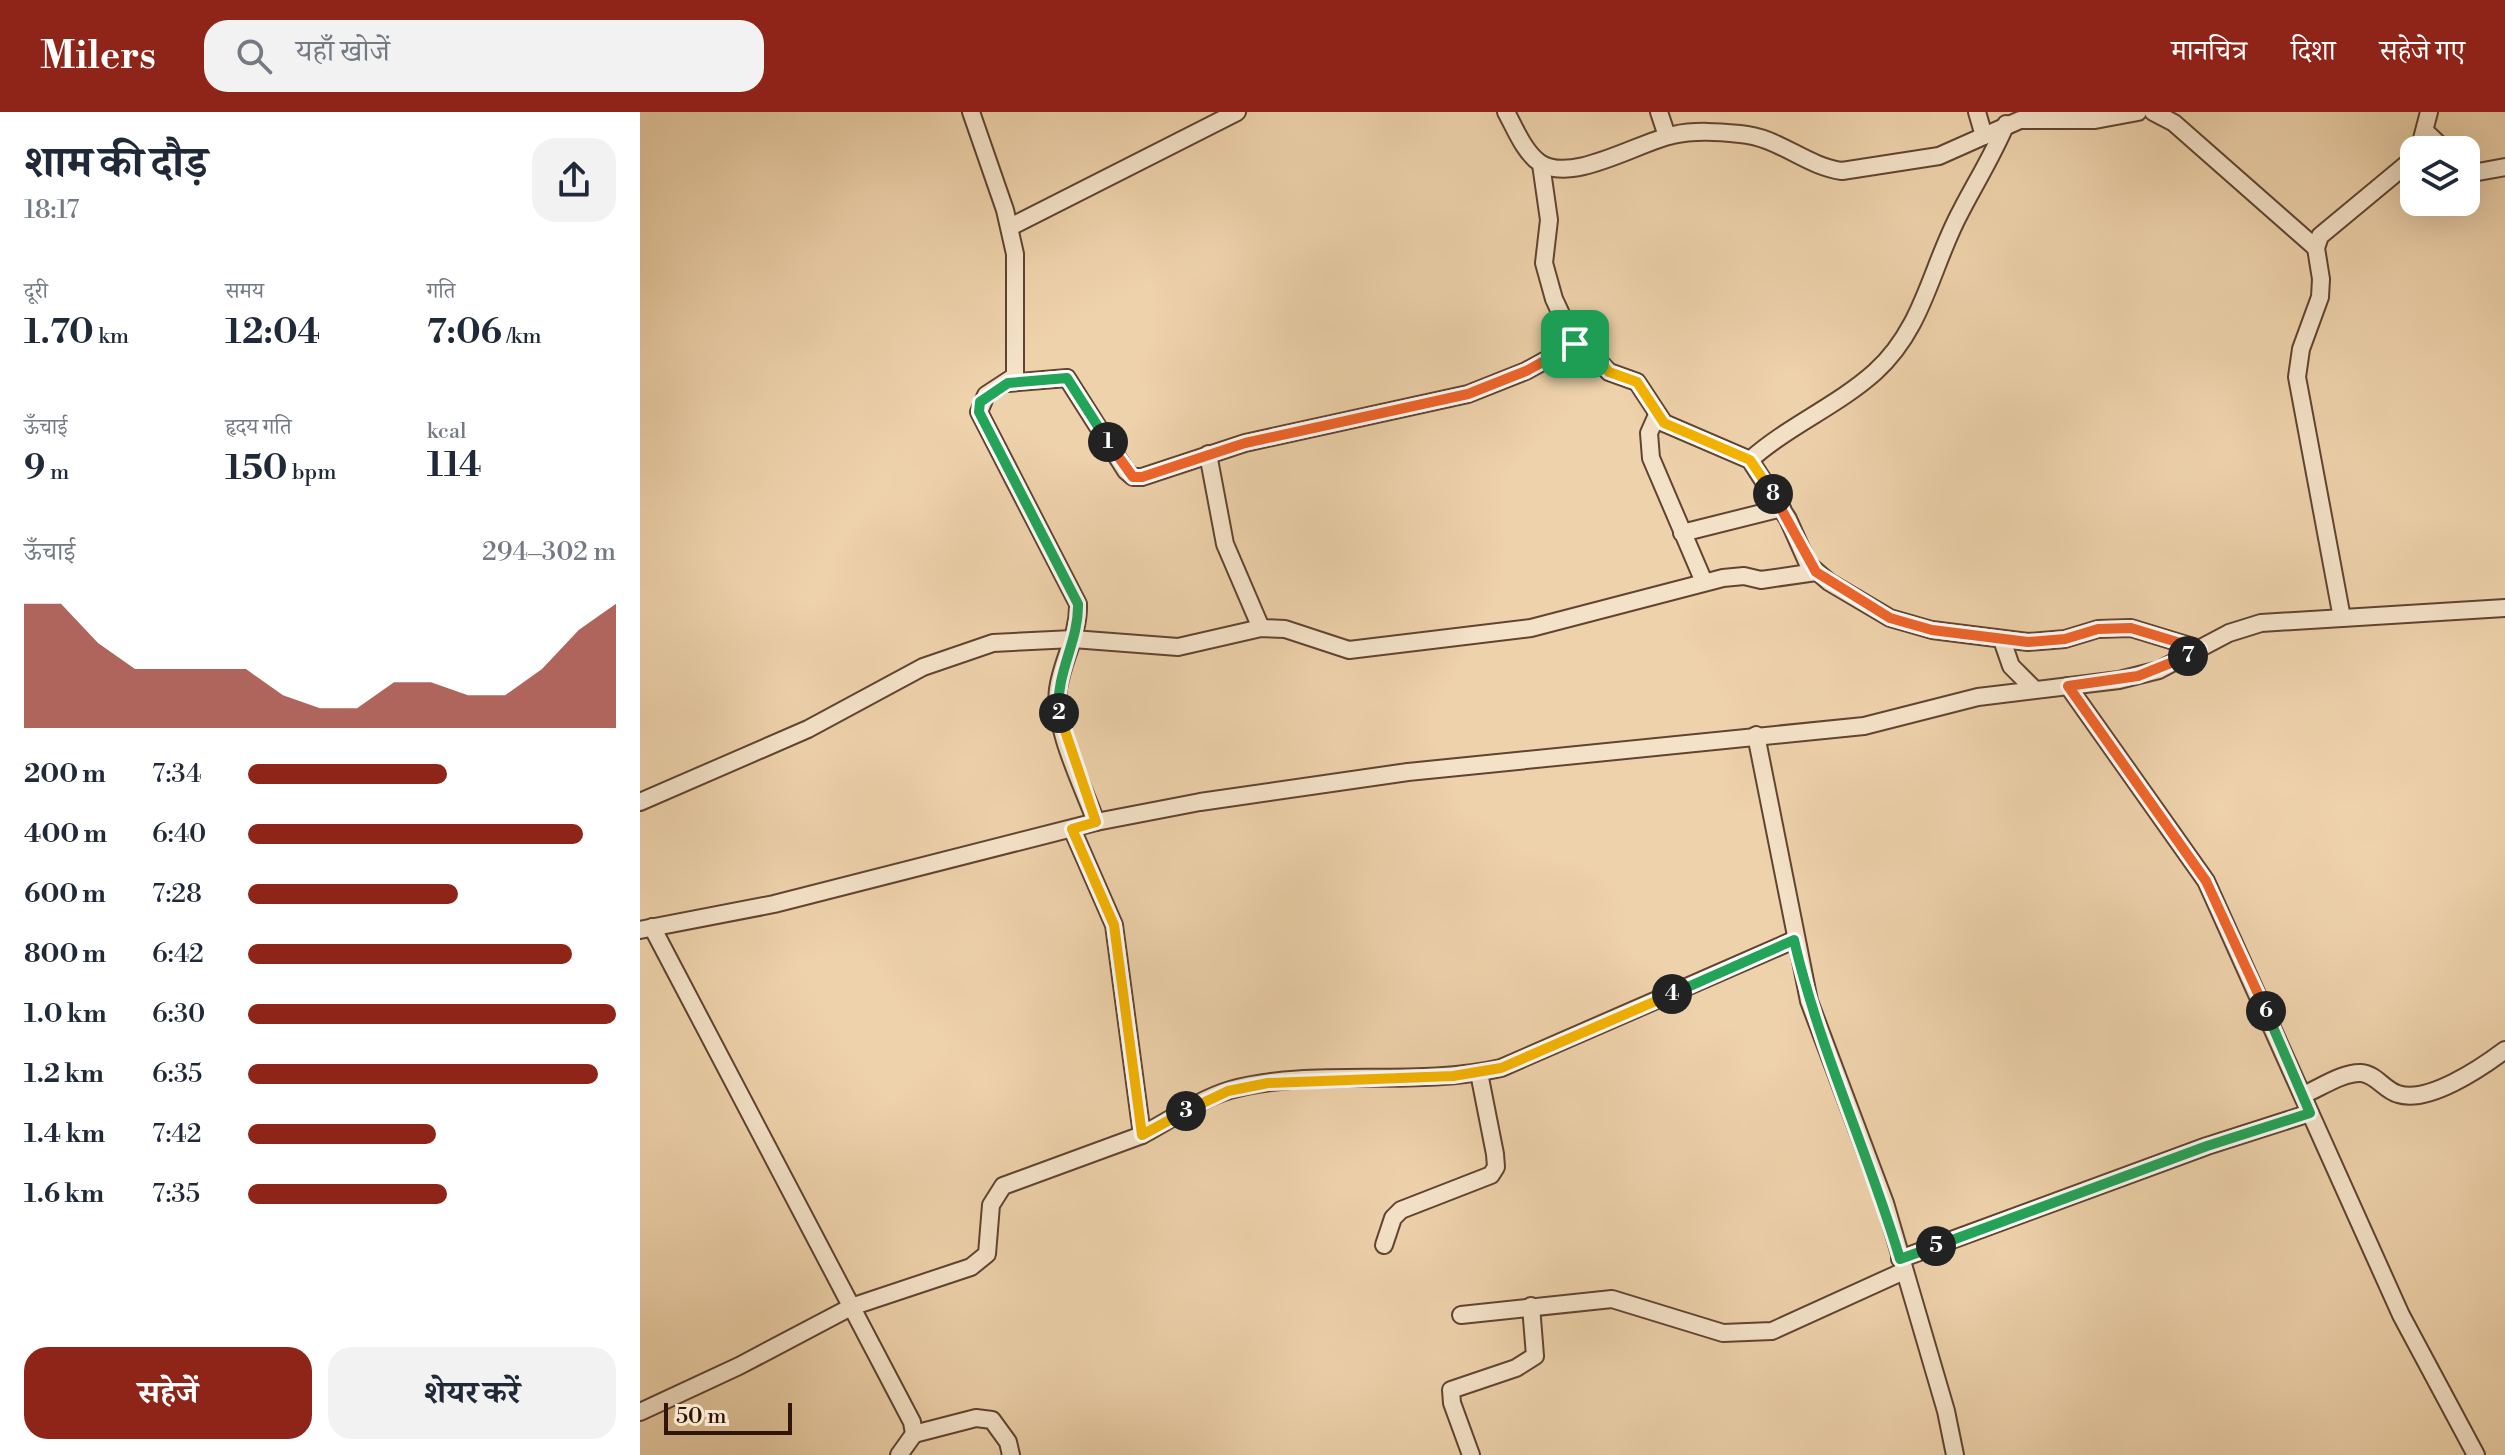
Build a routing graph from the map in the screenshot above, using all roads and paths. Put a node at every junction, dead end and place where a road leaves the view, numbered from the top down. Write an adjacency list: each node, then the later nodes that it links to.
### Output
1 (971, 112): 19 (street)
2 (1237, 112): 19 (street)
3 (1506, 112): 15 (street)
4 (1659, 112): 11 (street)
5 (1977, 112): 12 (street)
6 (2138, 112): 9 (street)
7 (2153, 112): 20 (street)
8 (2429, 112): 10 (street)
9 (2006, 124): 12 (street); 25 (street)
10 (2426, 132): 13 (street); 14 (street)
11 (1667, 136): 12 (street); 15 (street)
12 (1984, 136)
13 (2424, 136)
14 (2430, 136)
15 (1541, 164): 21 (street)
16 (2505, 167): 18 (street)
17 (2400, 169): 20 (street)
18 (2480, 172)
19 (1010, 227): 22 (street)
20 (2316, 248): 31 (street)
21 (1575, 344): 23 (street); 24 (street)
22 (1008, 383): 24 (street); 33 (street)
23 (1657, 415): 25 (street); 27 (street)
24 (1208, 454): 32 (street)
25 (1750, 460): 26 (street)
26 (1782, 508): 27 (street); 28 (street)
27 (1682, 533): 29 (street)
28 (1816, 572): 29 (street); 34 (street)
29 (1704, 582): 32 (street)
30 (2505, 608): 31 (street)
31 (2342, 618): 35 (street)
32 (1261, 628): 33 (street)
33 (1073, 639): 39 (street); 40 (street)
34 (2002, 640): 35 (street); 37 (street)
35 (2200, 649): 36 (street)
36 (2068, 686): 37 (street); 46 (street)
37 (2034, 689): 38 (street)
38 (1756, 735): 40 (street); 43 (street)
39 (640, 802)
40 (1096, 822): 41 (street)
41 (1072, 829): 42 (street); 48 (street)
42 (646, 929): 52 (street)
43 (1794, 940): 45 (street); 50 (street)
44 (2505, 1050): 46 (street)
45 (1479, 1073): 48 (street); 49 (street)
46 (2303, 1095): 47 (street)
47 (2310, 1113): 50 (street); 60 (street)
48 (1142, 1135): 52 (street)
49 (1384, 1245)
50 (1902, 1265): 51 (street); 59 (street)
51 (1531, 1306): 53 (street); 58 (street)
52 (851, 1307): 54 (street); 55 (street)
53 (1461, 1315)
54 (640, 1412)
55 (914, 1434): 56 (street); 57 (street)
56 (899, 1455)
57 (1011, 1455)
58 (1471, 1455)
59 (1955, 1455)
60 (2476, 1455)

